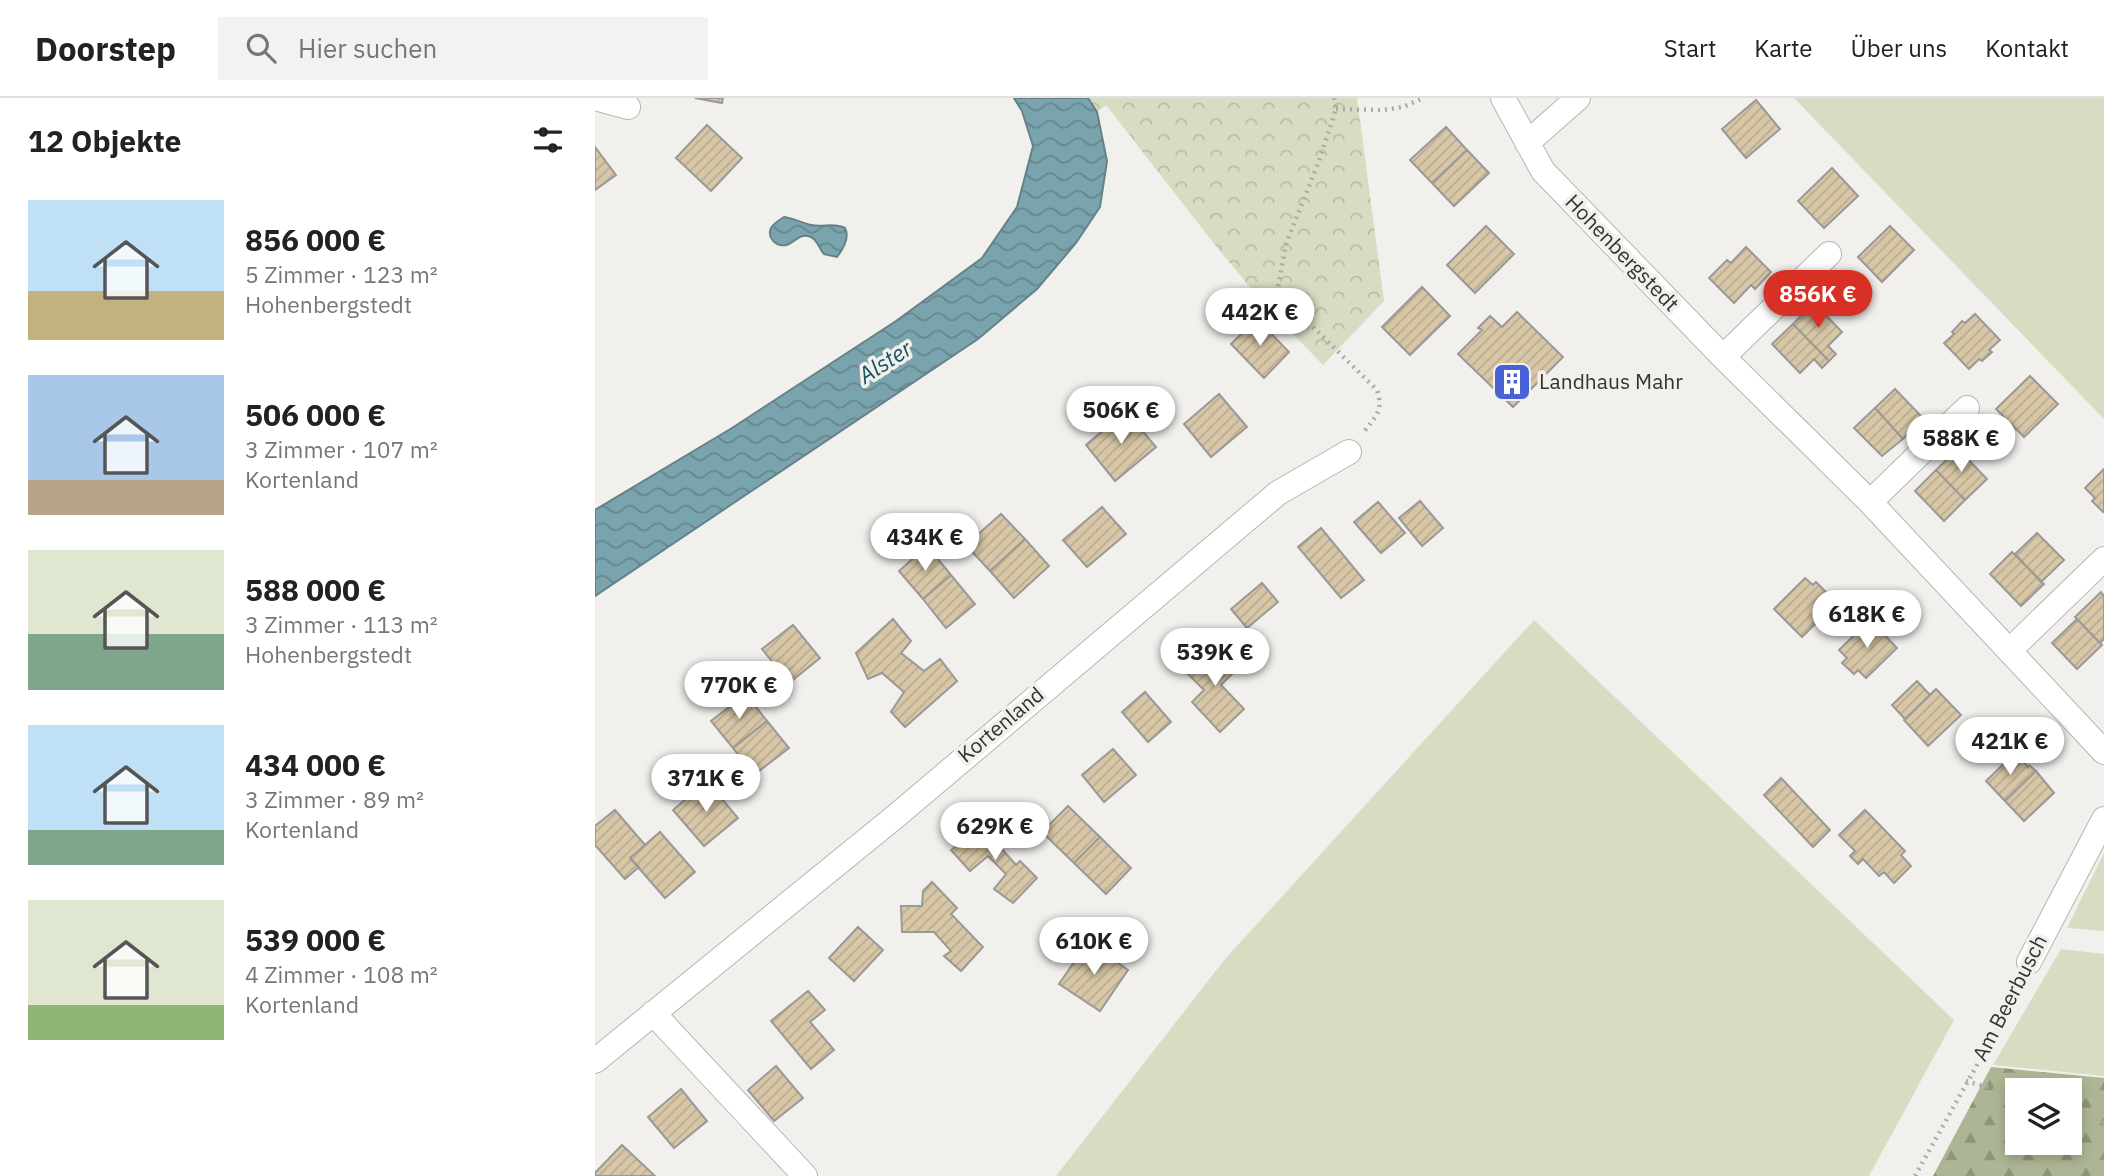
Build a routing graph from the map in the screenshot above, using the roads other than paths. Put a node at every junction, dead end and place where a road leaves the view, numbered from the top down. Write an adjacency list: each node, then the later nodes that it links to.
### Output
1 (595, 98): 4 (street)
2 (1503, 98): 5 (street, Hohenbergstedt)
3 (1579, 98): 5 (street)
4 (628, 107)
5 (1527, 144): 7 (street, Hohenbergstedt)
6 (1829, 254): 7 (street)
7 (1723, 357): 10 (street, Hohenbergstedt)
8 (1967, 408): 10 (street)
9 (1349, 452): 16 (street, Kortenland)
10 (1870, 502): 12 (street, Hohenbergstedt)
11 (2104, 559): 12 (street)
12 (2010, 650): 13 (street, Hohenbergstedt)
13 (2104, 752)
14 (2104, 819): 15 (street, Am Beerbusch)
15 (2029, 962)
16 (653, 1013): 17 (street, Kortenland); 18 (street)
17 (595, 1061)
18 (805, 1176)

